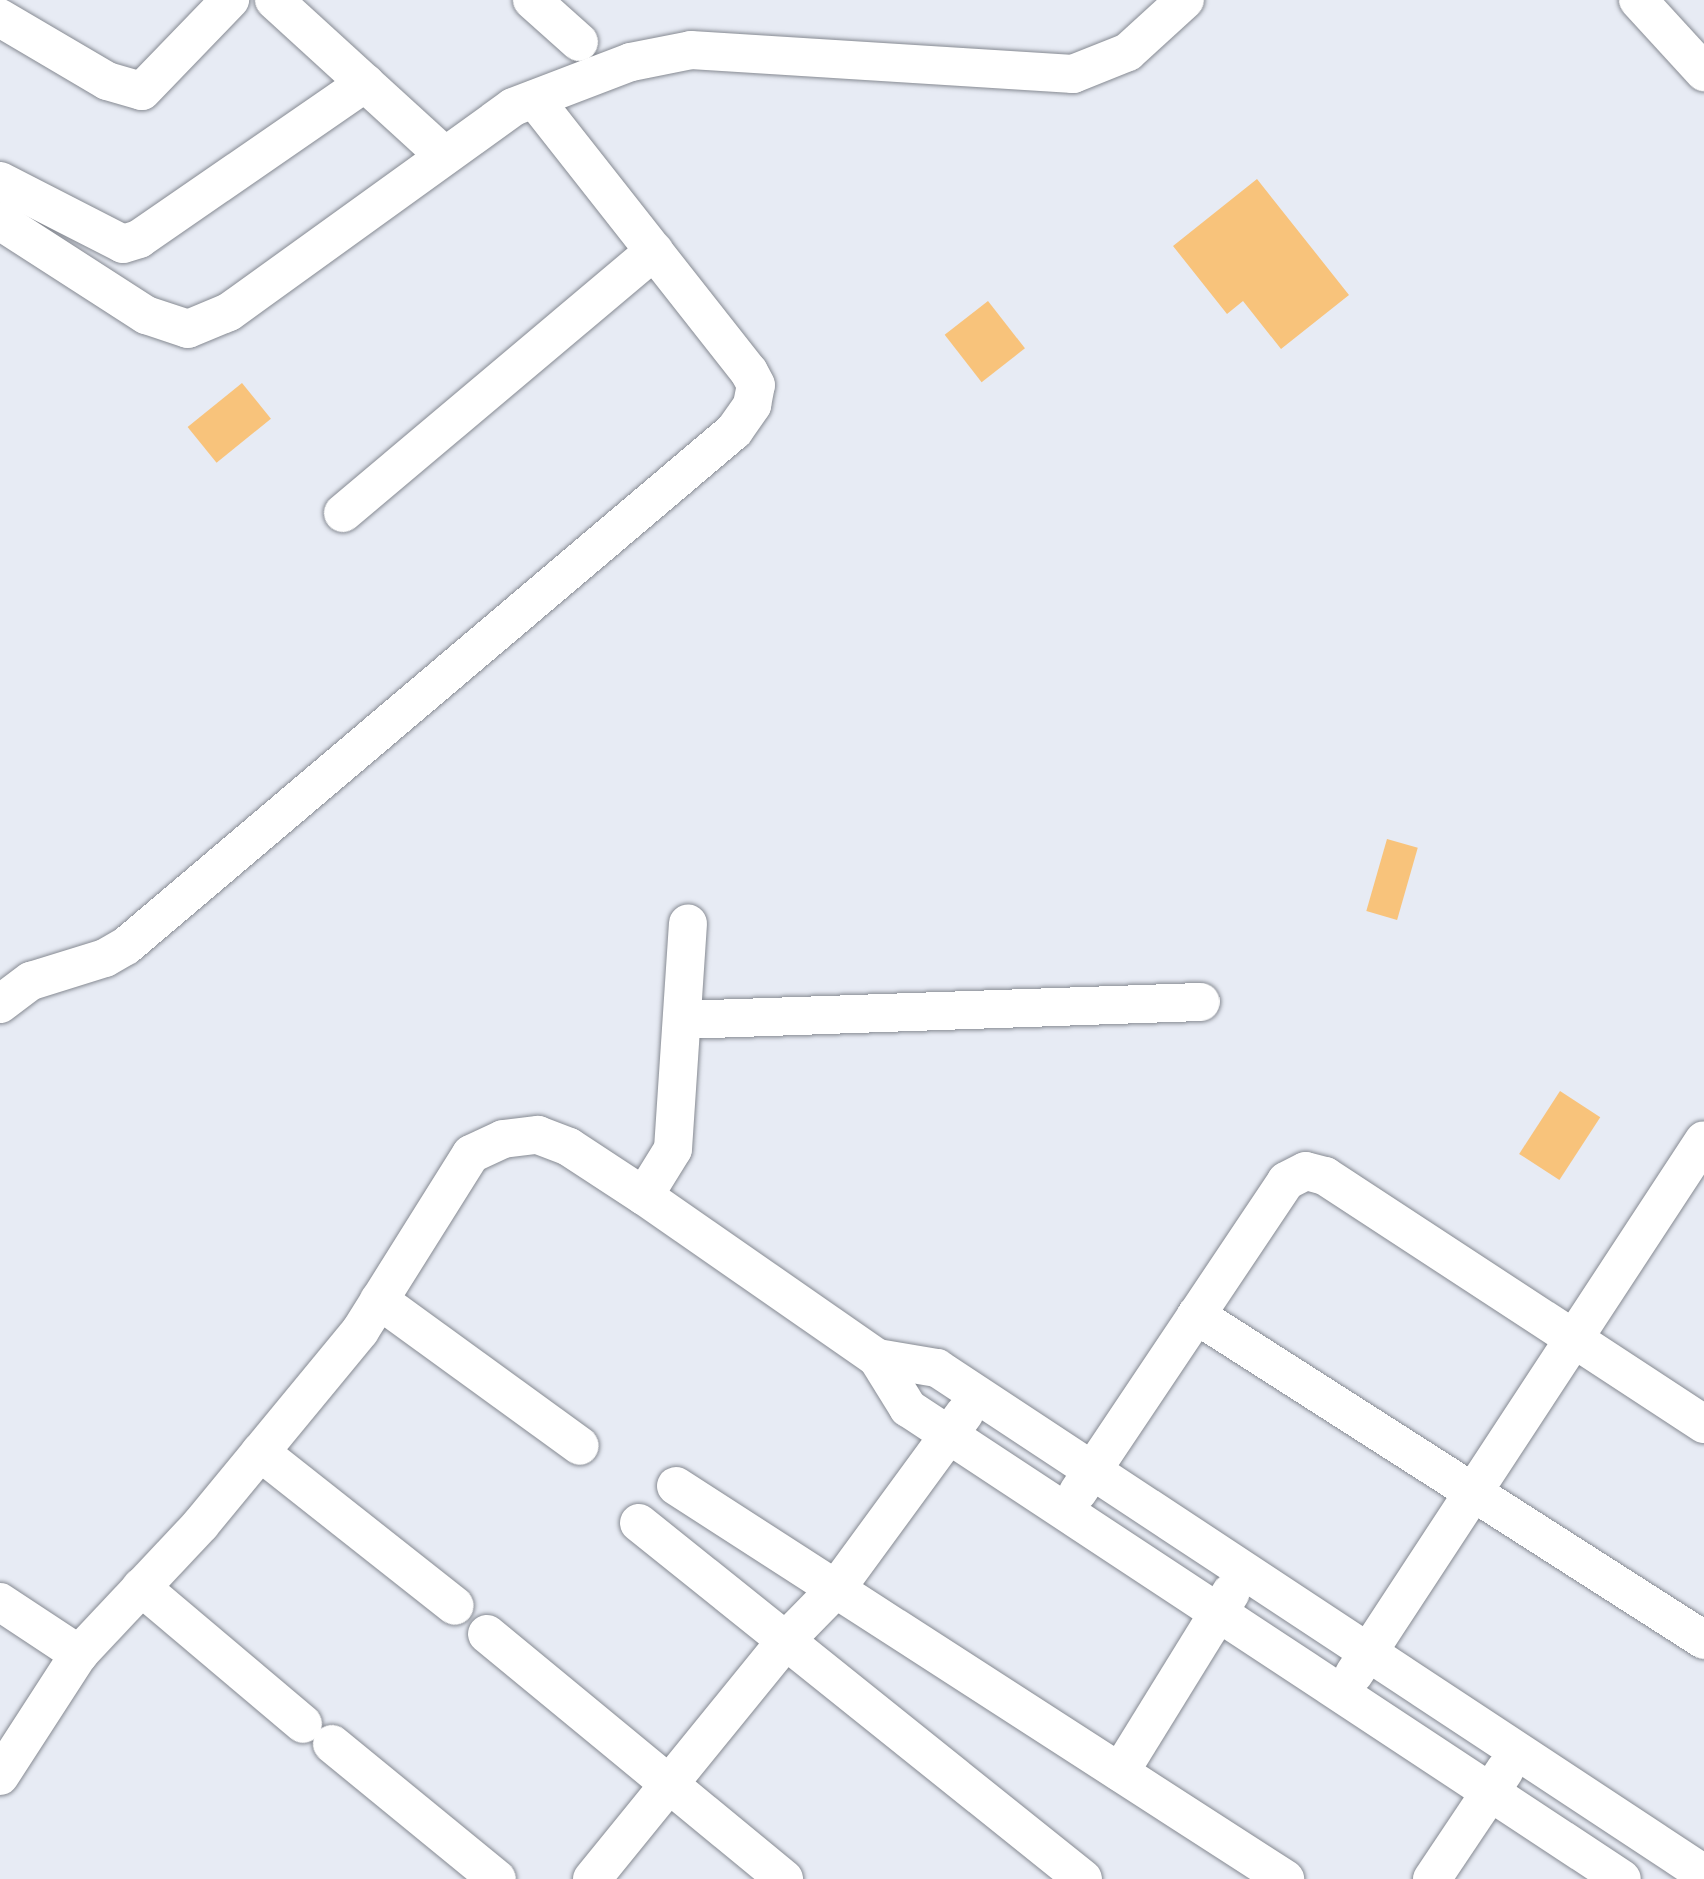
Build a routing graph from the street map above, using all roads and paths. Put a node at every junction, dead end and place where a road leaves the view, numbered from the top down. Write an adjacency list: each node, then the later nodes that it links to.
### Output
1 (230, 0): 6 (street)
2 (274, 0): 9 (street)
3 (532, 0): 7 (street)
4 (1185, 0): 10 (street)
5 (1638, 0): 8 (street)
6 (0, 18)
7 (579, 42)
8 (1704, 72)
9 (366, 83): 11 (street); 12 (street)
10 (534, 99): 11 (street); 14 (street)
11 (444, 155): 13 (street)
12 (0, 181)
13 (0, 221)
14 (654, 251): 15 (street); 18 (street)
15 (343, 513)
16 (688, 923): 19 (street)
17 (1201, 1002): 19 (street)
18 (0, 1004)
19 (682, 1020): 21 (street)
20 (1704, 1140): 24 (street)
21 (644, 1196): 22 (street); 25 (street)
22 (379, 1300): 29 (street); 30 (street)
23 (1196, 1315): 24 (street); 31 (street); 33 (street)
24 (1572, 1338): 27 (street); 33 (street)
25 (877, 1358): 26 (street); 28 (street)
26 (977, 1395): 28 (street); 31 (street)
27 (1704, 1424)
28 (950, 1436): 34 (street); 38 (street)
29 (580, 1446)
30 (260, 1452): 37 (street); 40 (street)
31 (1092, 1471): 34 (street); 36 (street)
32 (676, 1486): 38 (street)
33 (1474, 1490): 44 (street); 45 (street)
34 (1064, 1512): 41 (street)
35 (639, 1522): 43 (street)
36 (1245, 1572): 41 (street); 45 (street)
37 (141, 1587): 46 (street); 54 (street)
38 (836, 1589): 43 (street); 49 (street)
39 (0, 1602): 46 (street)
40 (455, 1606)
41 (1217, 1613): 47 (street); 49 (street)
42 (487, 1634): 51 (street)
43 (786, 1640): 51 (street); 57 (street)
44 (1704, 1640)
45 (1368, 1653): 47 (street); 48 (street)
46 (79, 1654): 50 (street)
47 (1341, 1695): 52 (street)
48 (1517, 1751): 52 (street); 53 (street)
49 (1119, 1772): 58 (street)
50 (0, 1776)
51 (667, 1783): 55 (street); 56 (street)
52 (1490, 1792): 59 (street); 60 (street)
53 (1704, 1874)
54 (498, 1879)
55 (592, 1879)
56 (784, 1879)
57 (1083, 1879)
58 (1285, 1879)
59 (1432, 1879)
60 (1622, 1879)

